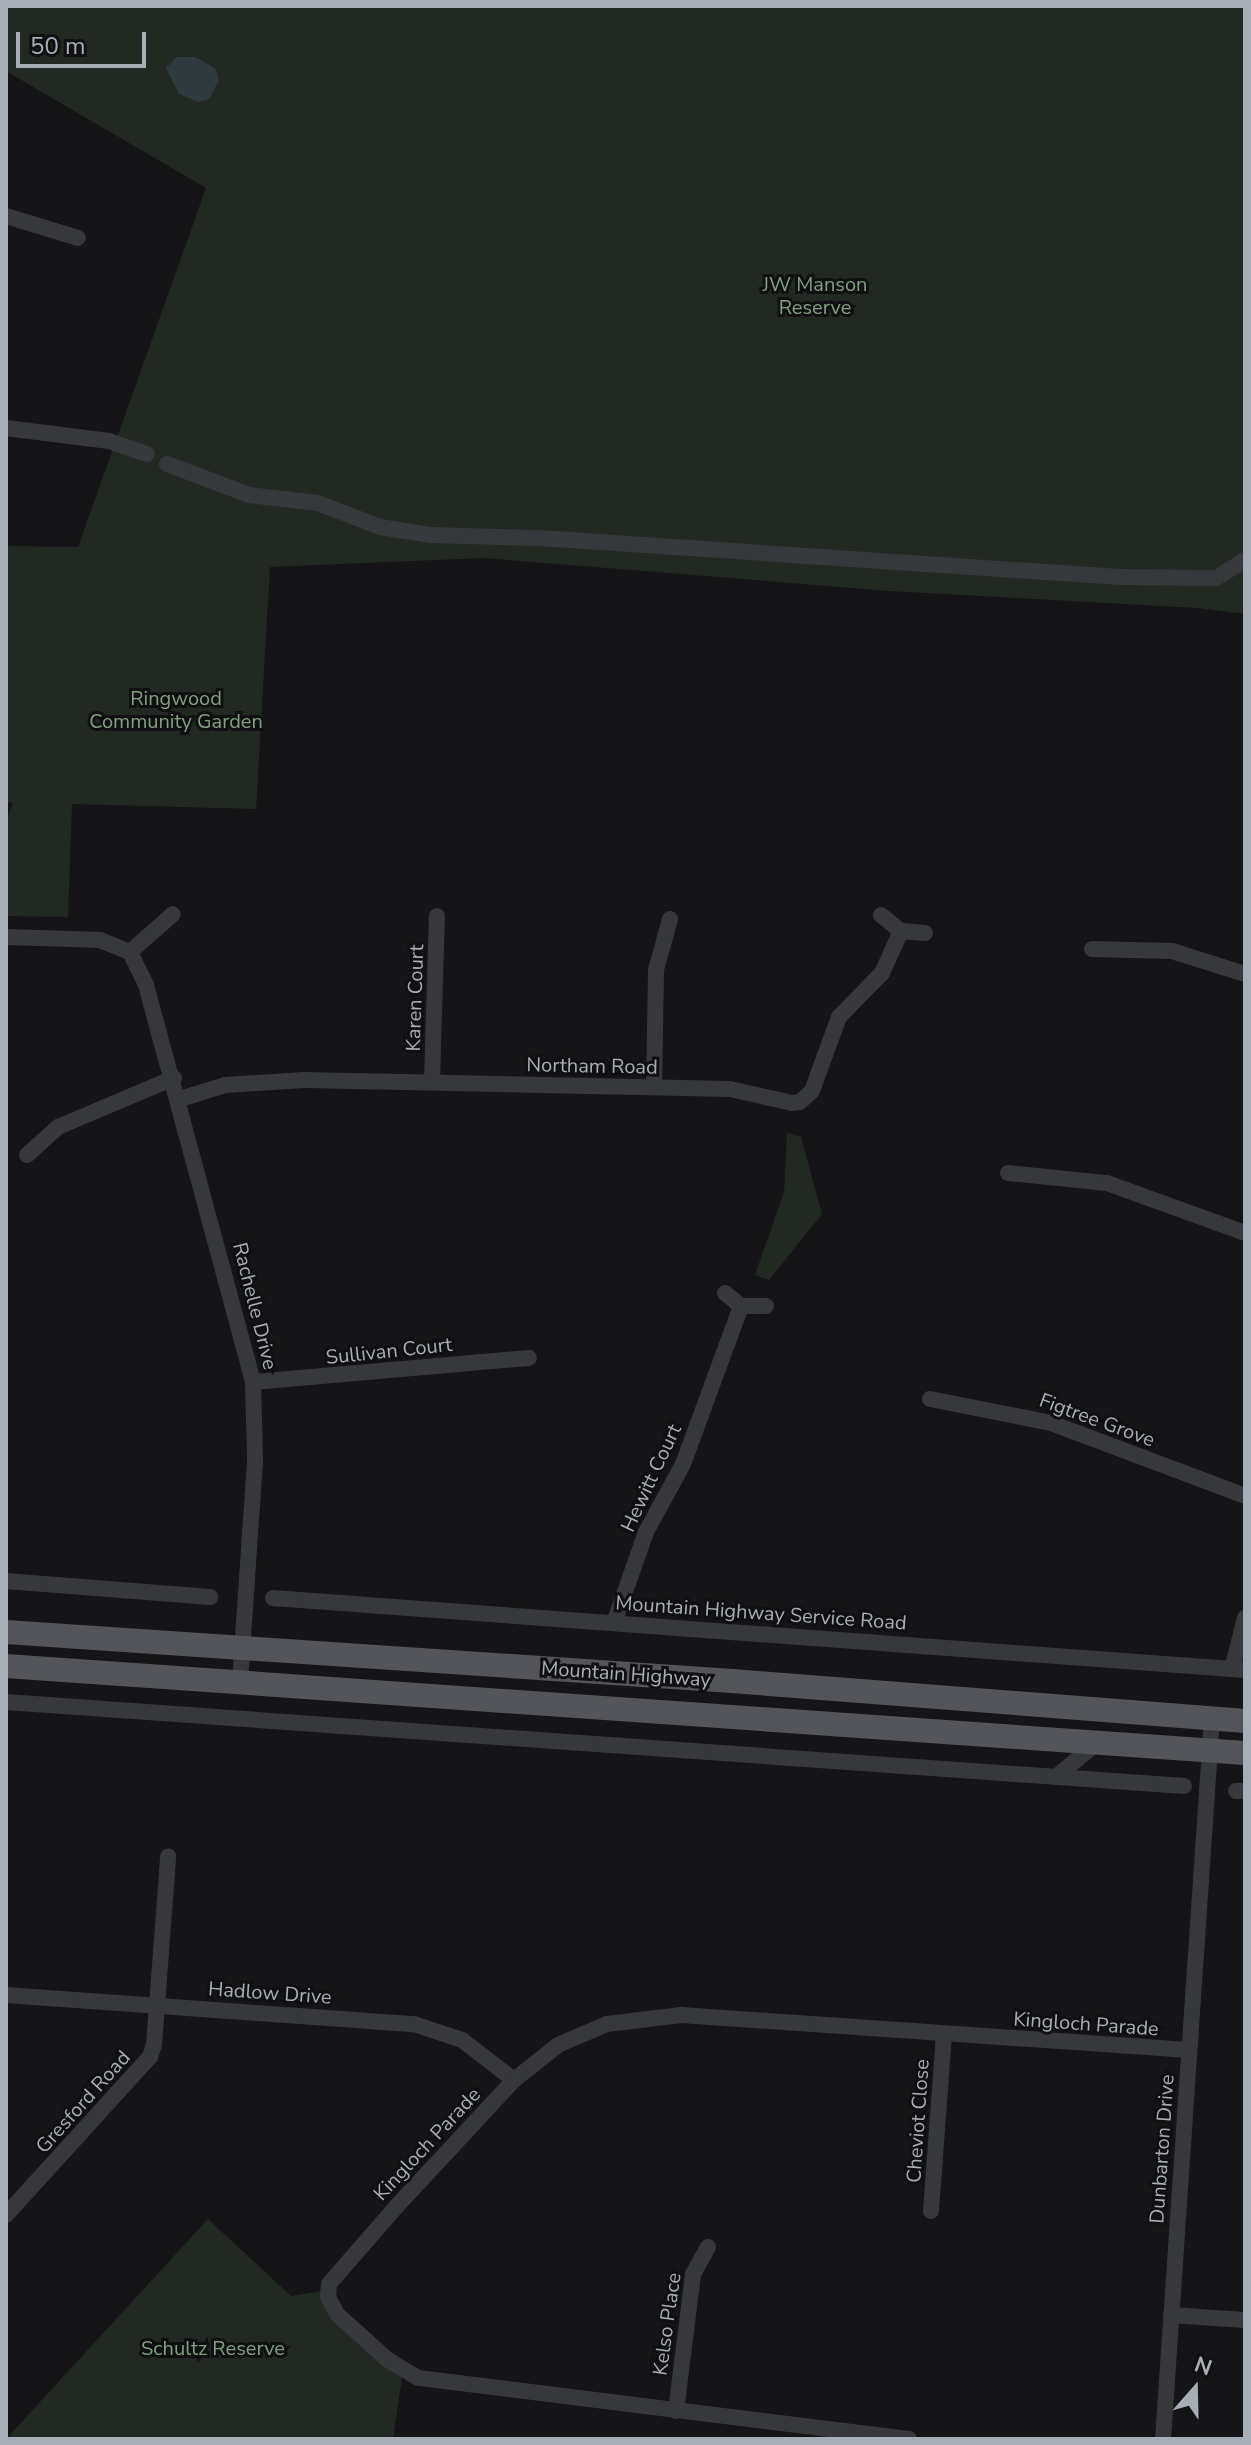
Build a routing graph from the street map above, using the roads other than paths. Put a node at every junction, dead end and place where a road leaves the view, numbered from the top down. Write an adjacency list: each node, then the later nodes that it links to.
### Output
1 (6, 216): 2 (street)
2 (78, 238)
3 (6, 428): 4 (street)
4 (146, 458)
5 (167, 464): 6 (street)
6 (1245, 560)
7 (173, 914): 15 (street)
8 (881, 915): 11 (street)
9 (437, 916): 18 (street, Karen Court)
10 (670, 919): 19 (street)
11 (901, 931): 12 (street); 19 (street, Northam Road)
12 (925, 933)
13 (6, 937): 15 (street)
14 (1092, 949): 16 (street)
15 (130, 952): 17 (street, Rachelle Drive)
16 (1245, 974)
17 (174, 1078): 20 (street, Rachelle Drive); 21 (street)
18 (432, 1082): 19 (street, Northam Road); 20 (street, Northam Road)
19 (654, 1087)
20 (180, 1099): 28 (street, Rachelle Drive)
21 (27, 1155)
22 (1008, 1173): 23 (street)
23 (1245, 1233)
24 (725, 1293): 25 (street)
25 (741, 1306): 26 (street); 35 (street, Hewitt Court)
26 (766, 1306)
27 (529, 1358): 28 (street, Sullivan Court)
28 (253, 1382): 37 (street, Rachelle Drive)
29 (930, 1399): 30 (street, Figtree Grove)
30 (1245, 1496)
31 (6, 1581): 32 (street)
32 (210, 1597)
33 (273, 1598): 35 (street, Mountain Highway Service Road)
34 (1245, 1618): 39 (street)
35 (614, 1623): 39 (street, Mountain Highway Service Road)
36 (6, 1632): 37 (main road, Mountain Highway)
37 (242, 1649): 40 (street, Rachelle Drive); 41 (main road, Mountain Highway)
38 (6, 1666): 40 (main road, Mountain Highway)
39 (1239, 1669)
40 (240, 1682): 45 (main road, Mountain Highway)
41 (961, 1697): 43 (main road, Mountain Highway); 45 (main road)
42 (6, 1702): 49 (street)
43 (1212, 1718): 44 (main road, Mountain Highway); 47 (street, Dunbarton Drive)
44 (1245, 1721)
45 (997, 1735): 46 (main road, Mountain Highway)
46 (1097, 1743): 47 (main road, Mountain Highway); 49 (street)
47 (1210, 1751): 48 (main road, Mountain Highway); 55 (street, Dunbarton Drive)
48 (1245, 1753)
49 (1056, 1777): 50 (street)
50 (1184, 1786)
51 (168, 1857): 53 (street, Gresford Road)
52 (6, 1995): 53 (street, Hadlow Drive)
53 (157, 2005): 56 (street, Hadlow Drive); 58 (street, Gresford Road)
54 (944, 2035): 55 (street, Kingloch Parade); 56 (street, Kingloch Parade); 57 (street, Cheviot Close)
55 (1189, 2050): 60 (street, Dunbarton Drive)
56 (514, 2080): 62 (street, Kingloch Parade)
57 (931, 2211)
58 (6, 2215)
59 (708, 2247): 62 (street, Kelso Place)
60 (1171, 2315): 61 (street); 64 (street, Dunbarton Drive)
61 (1245, 2320)
62 (676, 2411): 63 (street, Kingloch Parade)
63 (909, 2439)
64 (1163, 2439)

